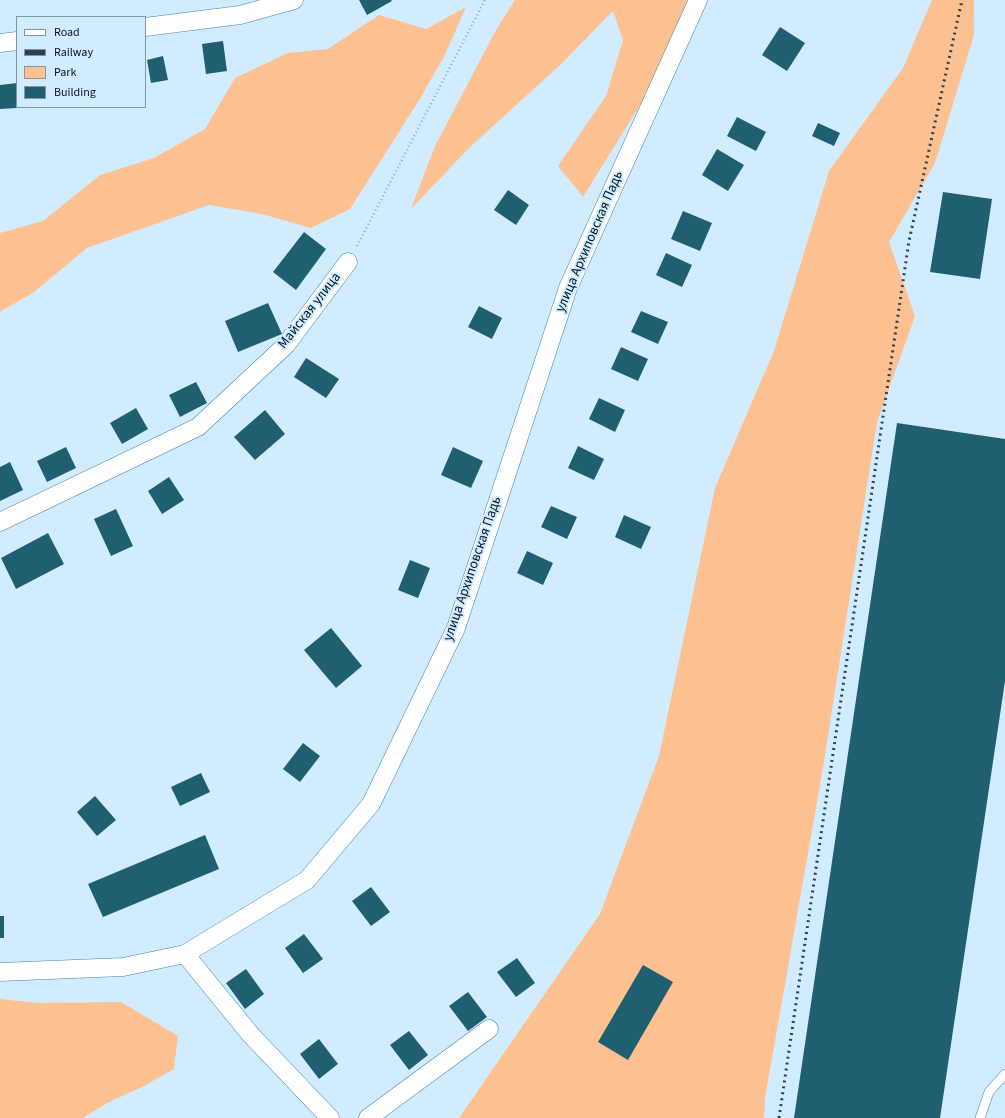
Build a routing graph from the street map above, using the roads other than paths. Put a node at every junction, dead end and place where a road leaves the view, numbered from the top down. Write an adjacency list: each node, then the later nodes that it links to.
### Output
1 (294, 0): 3 (street)
2 (698, 0): 8 (street, улица Архиповская Падь)
3 (146, 26)
4 (16, 42): 5 (street)
5 (0, 44)
6 (348, 262): 7 (street, Майская улица)
7 (0, 522)
8 (185, 954): 9 (street, улица Архиповская Падь); 12 (street)
9 (0, 972)
10 (489, 1029): 13 (street)
11 (1005, 1074): 14 (lane)
12 (330, 1118)
13 (368, 1118)
14 (980, 1118)

